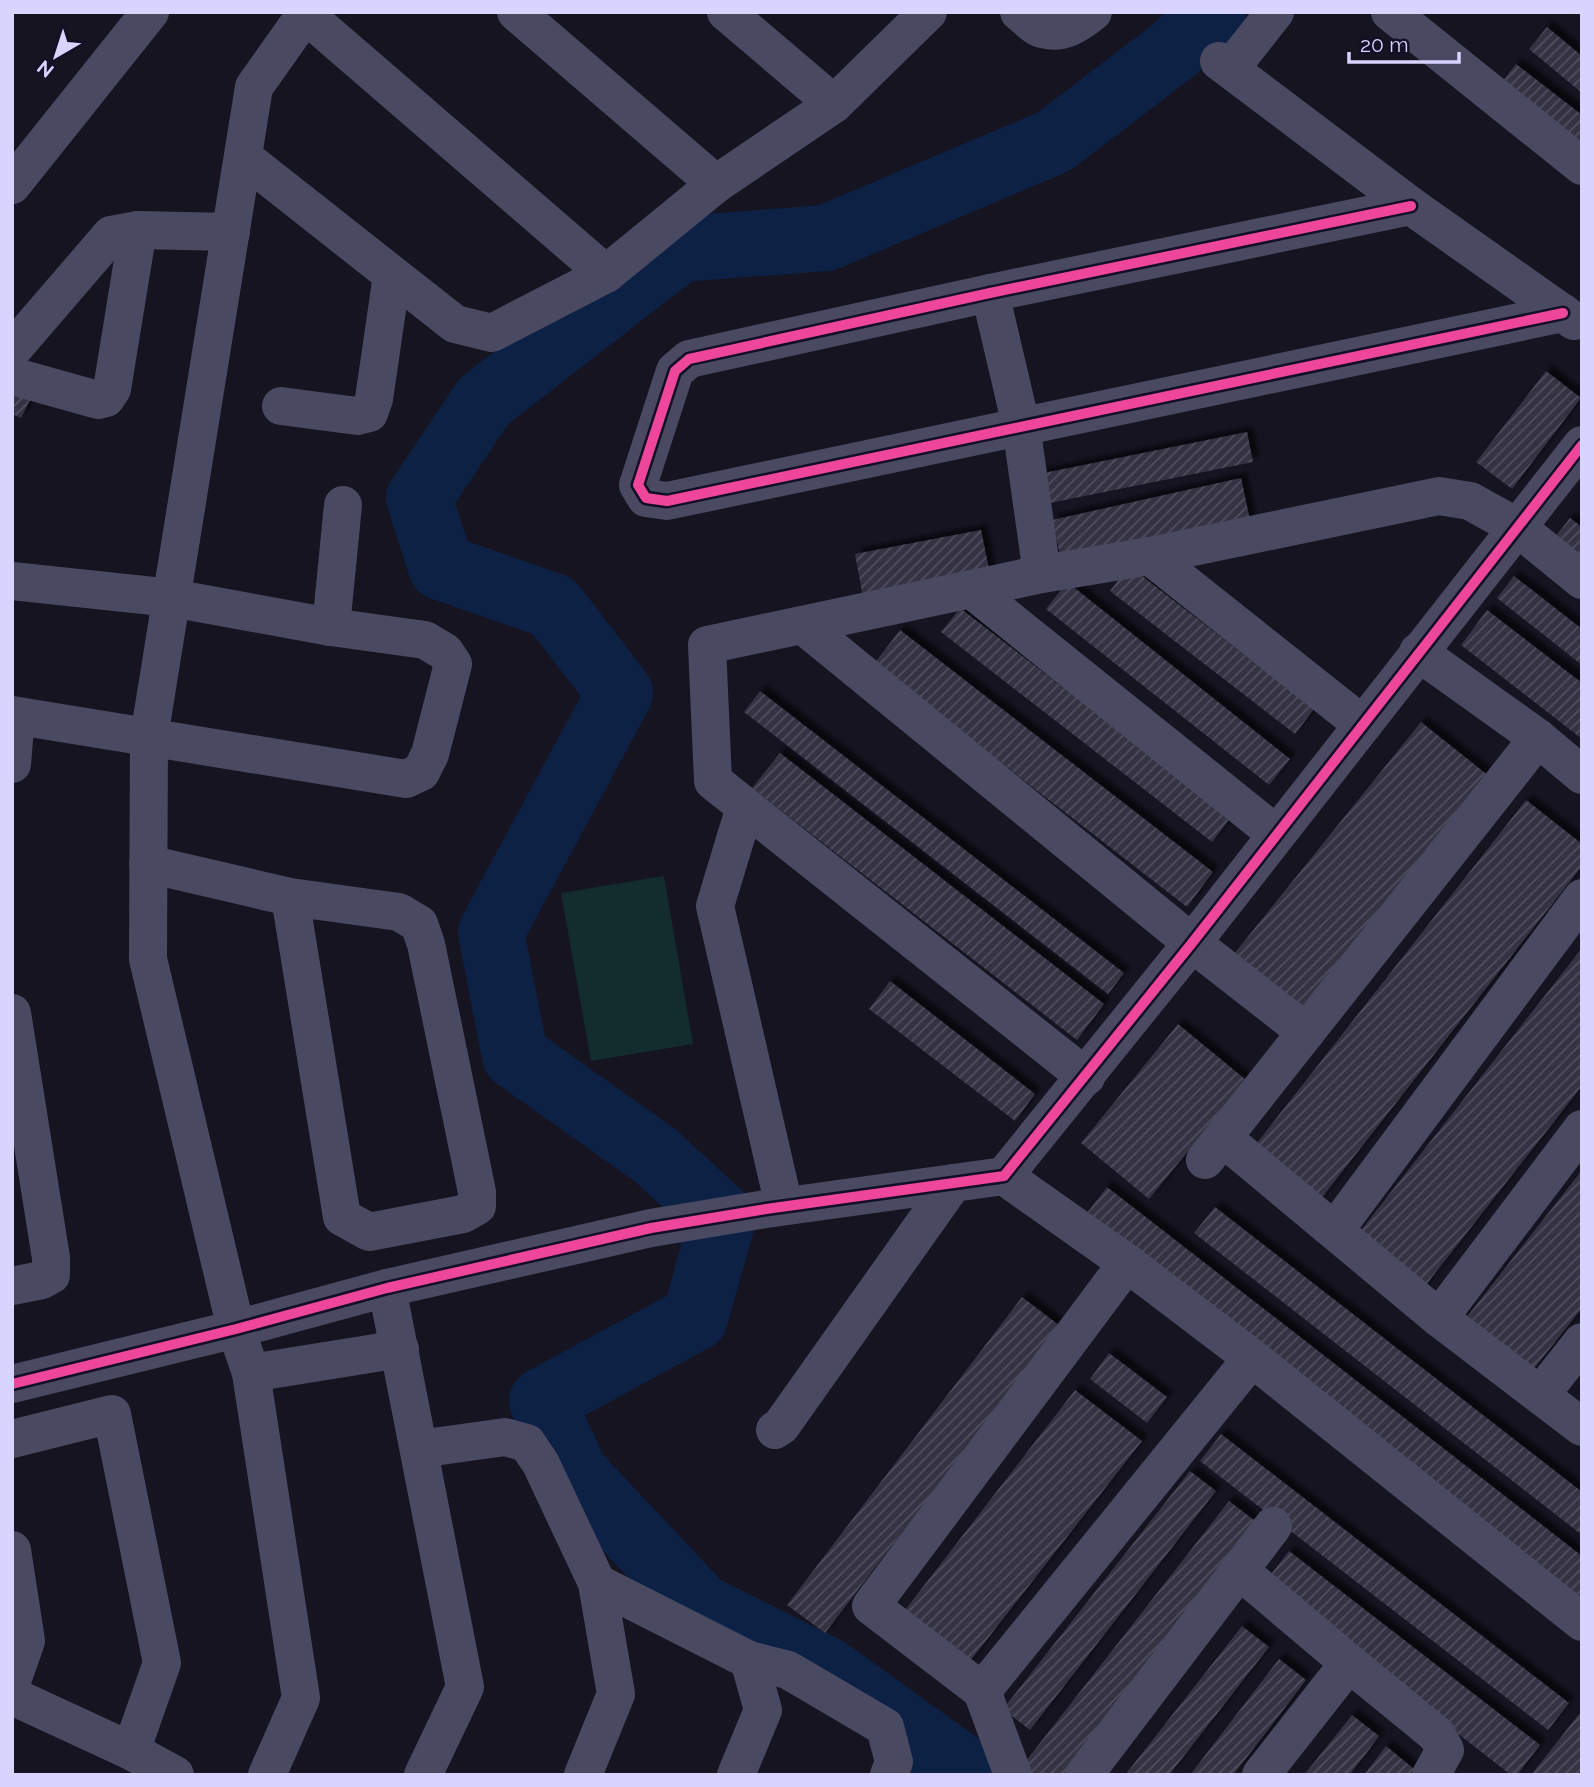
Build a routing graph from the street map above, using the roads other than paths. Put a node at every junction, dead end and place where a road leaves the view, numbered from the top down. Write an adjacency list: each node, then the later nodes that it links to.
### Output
1 (150, 12): 14 (street)
2 (516, 12): 13 (street)
3 (726, 12): 10 (street)
4 (928, 12): 10 (street)
5 (1019, 12): 6 (street)
6 (1093, 12)
7 (1275, 12): 15 (street)
8 (1390, 12): 12 (street)
9 (306, 13): 11 (street); 18 (street)
10 (834, 104): 13 (street)
11 (243, 157): 17 (street); 19 (street)
12 (1582, 166)
13 (716, 184): 18 (street)
14 (12, 185)
15 (1411, 206): 20 (street); 21 (street)
16 (138, 230): 17 (street); 22 (street); 23 (street)
17 (231, 232): 34 (street)
18 (606, 274): 19 (street)
19 (392, 275): 24 (street)
20 (990, 293): 25 (street); 25 (street)
21 (1572, 319): 25 (street)
22 (12, 350)
23 (12, 376)
24 (281, 406)
25 (1021, 425): 30 (street)
26 (1582, 445): 28 (street)
27 (343, 505): 36 (street)
28 (1517, 527): 29 (street); 31 (street); 37 (street)
29 (1150, 556): 30 (street); 39 (street)
30 (1042, 574): 33 (street)
31 (1582, 580)
32 (12, 581): 34 (street)
33 (972, 590): 35 (street); 45 (street)
34 (172, 598): 36 (street); 40 (street)
35 (804, 626): 44 (street); 49 (street)
36 (331, 627): 40 (street)
37 (1418, 652): 39 (street); 41 (street)
38 (14, 716): 40 (street); 42 (street)
39 (1363, 725): 45 (street)
40 (149, 737): 46 (street)
41 (1538, 738): 43 (street); 51 (street)
42 (12, 764)
43 (1582, 775)
44 (745, 807): 52 (street); 56 (street)
45 (1276, 834): 49 (street)
46 (148, 864): 47 (street); 62 (street)
47 (290, 897): 47 (street)
48 (1582, 898): 57 (street)
49 (1192, 943): 51 (street); 52 (street)
50 (12, 1013): 59 (street)
51 (1306, 1032): 57 (street)
52 (1086, 1077): 54 (street)
53 (1582, 1129): 61 (street)
54 (1004, 1176): 55 (street); 58 (street)
55 (953, 1183): 56 (street); 72 (street)
56 (775, 1207): 60 (street)
57 (1335, 1230): 61 (street)
58 (1127, 1263): 66 (street); 83 (street)
59 (12, 1286)
60 (387, 1288): 62 (street); 64 (street)
61 (1439, 1318): 69 (street)
62 (236, 1329): 65 (street); 67 (street)
63 (1582, 1342): 69 (street)
64 (400, 1349): 67 (street); 74 (street)
65 (113, 1357): 68 (street); 70 (street)
66 (1252, 1358): 79 (street); 83 (street)
67 (251, 1374): 87 (street)
68 (12, 1384)
69 (1541, 1394): 71 (street)
70 (112, 1415): 73 (street); 85 (street)
71 (1582, 1427)
72 (775, 1430)
73 (12, 1439)
74 (419, 1450): 78 (street); 88 (street)
75 (1273, 1526): 77 (street)
76 (12, 1550): 82 (street)
77 (1240, 1571): 81 (street); 93 (street)
78 (597, 1583): 80 (street); 89 (street)
79 (1582, 1622)
80 (749, 1660): 90 (street); 91 (street)
81 (1349, 1663): 94 (street); 95 (street)
82 (12, 1681)
83 (982, 1691): 92 (street)
84 (12, 1696): 85 (street)
85 (131, 1751): 86 (street)
86 (175, 1775)
87 (267, 1775)
88 (424, 1775)
89 (583, 1775)
90 (736, 1775)
91 (889, 1775)
92 (1013, 1775)
93 (1084, 1775)
94 (1261, 1775)
95 (1431, 1775)

